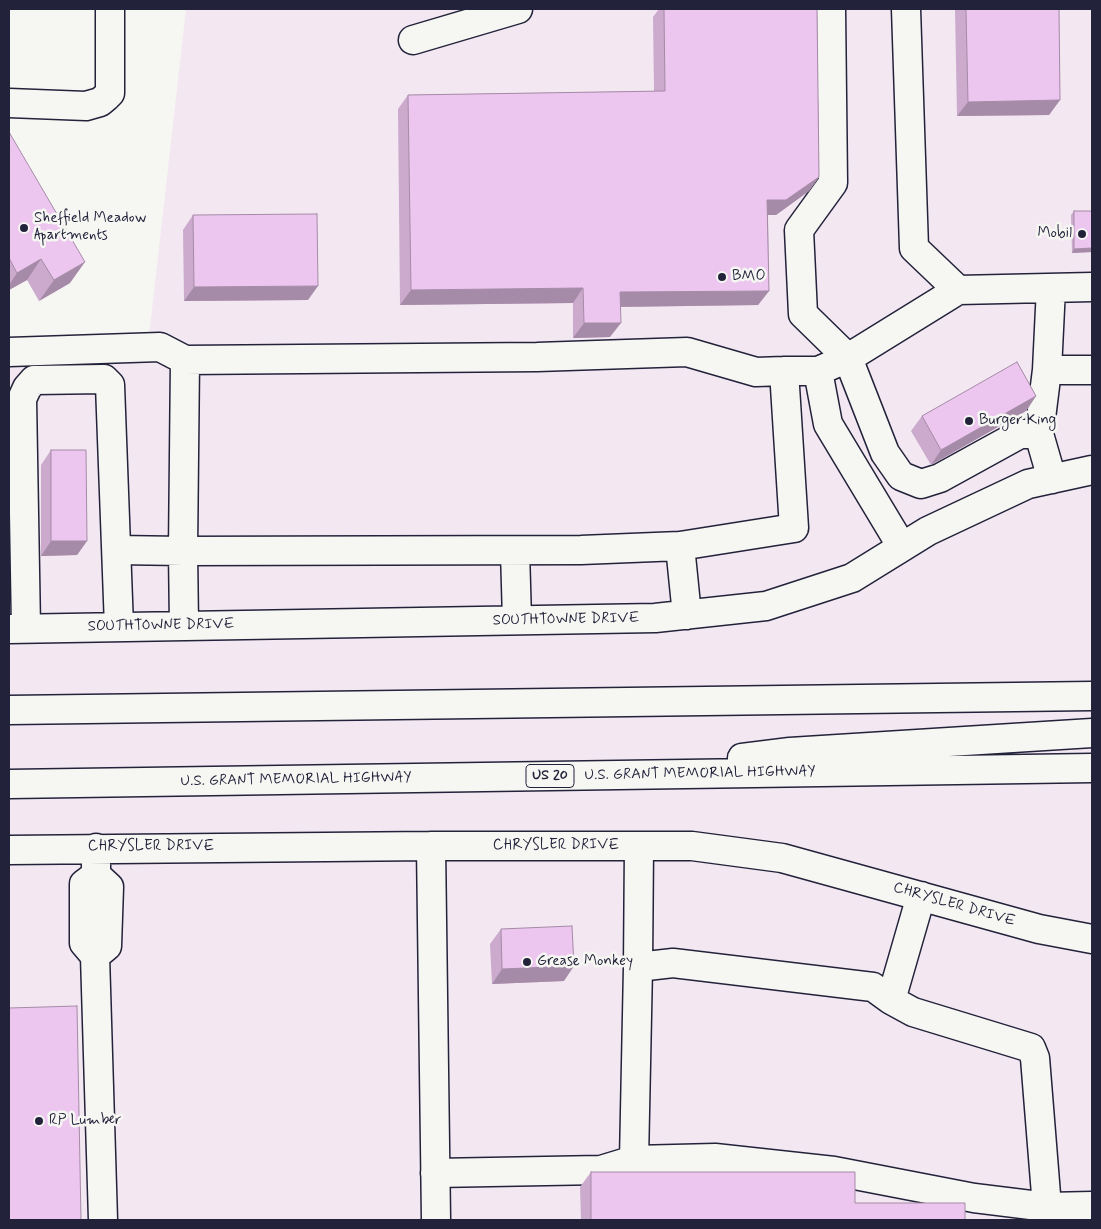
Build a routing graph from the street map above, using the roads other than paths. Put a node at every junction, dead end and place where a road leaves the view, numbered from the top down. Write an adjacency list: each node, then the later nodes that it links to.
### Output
1 (110, 9): 6 (main road)
2 (518, 9): 5 (main road)
3 (831, 9): 11 (main road)
4 (906, 9): 9 (main road)
5 (413, 40)
6 (9, 102)
7 (1092, 287): 8 (main road)
8 (1051, 288): 9 (main road); 14 (main road)
9 (958, 290): 11 (main road)
10 (9, 352): 12 (main road)
11 (848, 358): 13 (main road); 17 (main road)
12 (185, 360): 16 (main road); 23 (main road)
13 (818, 370): 16 (main road); 21 (main road)
14 (1046, 370): 15 (main road); 17 (main road)
15 (1092, 370)
16 (784, 371): 20 (main road)
17 (1039, 434): 19 (main road)
18 (1092, 470): 19 (main road, SOUTHTOWNE DRIVE)
19 (1052, 479): 21 (main road, SOUTHTOWNE DRIVE)
20 (680, 546): 24 (main road); 25 (main road)
21 (902, 547): 25 (main road, SOUTHTOWNE DRIVE)
22 (117, 550): 23 (main road); 28 (main road); 29 (main road)
23 (183, 551): 24 (main road); 27 (main road)
24 (515, 551): 26 (main road)
25 (687, 615): 26 (main road, SOUTHTOWNE DRIVE)
26 (516, 620): 27 (main road, SOUTHTOWNE DRIVE)
27 (184, 626): 28 (main road, SOUTHTOWNE DRIVE)
28 (119, 627): 29 (main road, SOUTHTOWNE DRIVE)
29 (17, 628)
30 (1092, 696): 31 (main road)
31 (9, 710)
32 (1092, 733): 34 (main road)
33 (1092, 768): 34 (main road, U.S. GRANT MEMORIAL HIGHWAY / US 20)
34 (596, 775): 35 (main road, U.S. GRANT MEMORIAL HIGHWAY / US 20)
35 (9, 784)
36 (431, 846): 37 (main road, CHRYSLER DRIVE); 38 (main road, CHRYSLER DRIVE); 45 (main road)
37 (639, 846): 40 (main road, CHRYSLER DRIVE); 42 (main road)
38 (96, 848): 39 (main road, CHRYSLER DRIVE); 48 (main road)
39 (9, 850)
40 (920, 896): 41 (main road, CHRYSLER DRIVE); 43 (main road)
41 (1092, 939)
42 (638, 967): 43 (main road); 44 (main road)
43 (891, 1000): 47 (main road)
44 (634, 1160): 45 (main road); 47 (main road)
45 (435, 1173): 49 (main road)
46 (1092, 1206): 47 (main road)
47 (1046, 1207)
48 (103, 1220)
49 (436, 1220)

